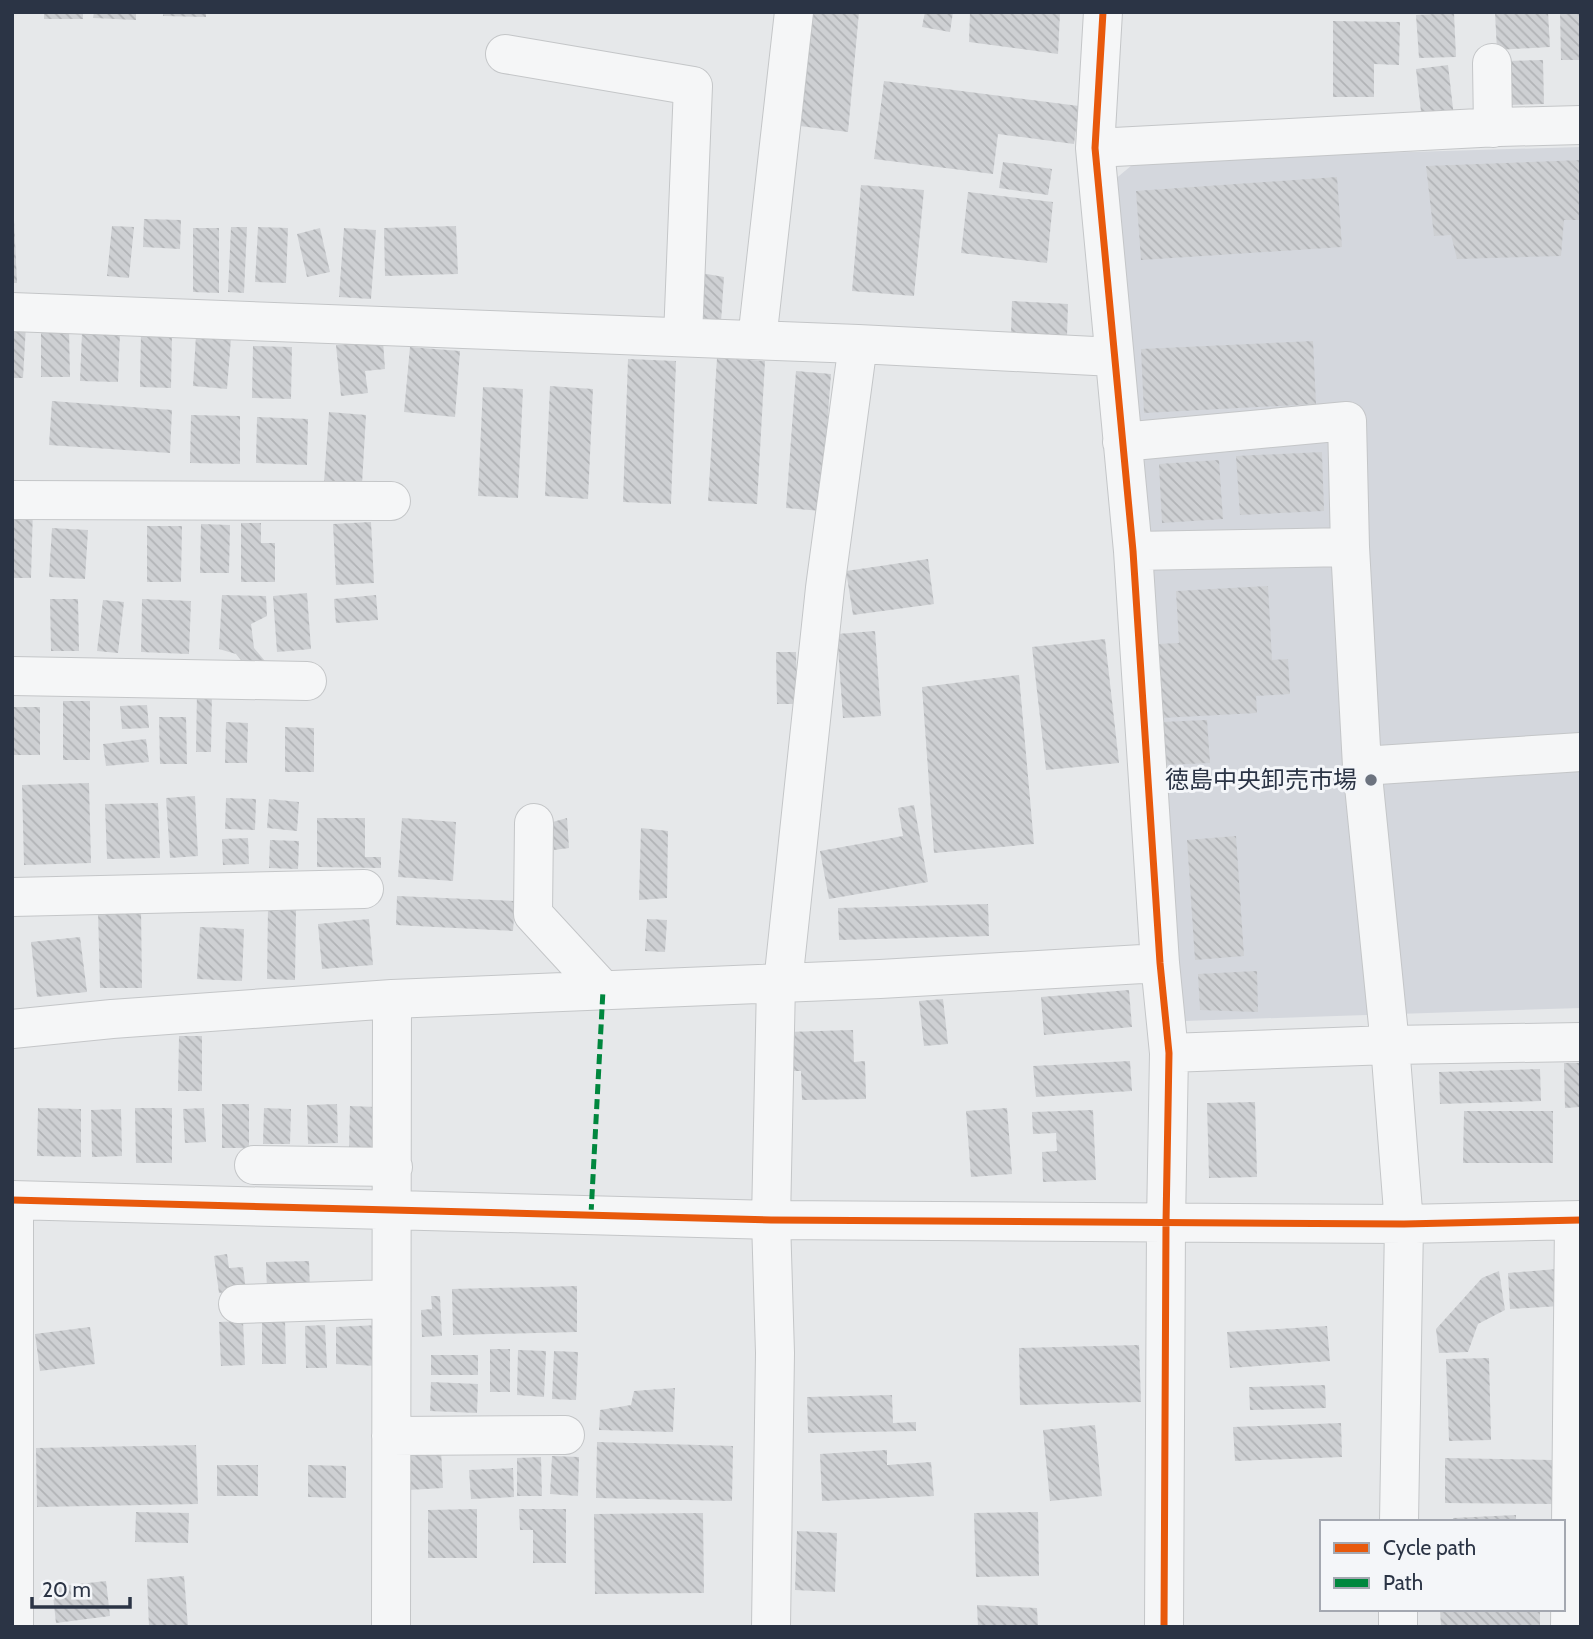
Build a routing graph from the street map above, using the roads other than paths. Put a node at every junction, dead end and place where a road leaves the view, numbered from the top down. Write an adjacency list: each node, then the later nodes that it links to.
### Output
1 (794, 12): 10 (street)
2 (1103, 12): 7 (street)
3 (505, 54): 9 (street)
4 (1492, 63): 6 (street)
5 (1581, 125): 6 (street)
6 (1493, 128): 7 (street)
7 (1095, 148): 12 (street)
8 (12, 312): 9 (street)
9 (683, 337): 10 (street)
10 (757, 340): 11 (street)
11 (858, 344): 12 (street); 26 (street)
12 (1114, 357): 13 (street)
13 (1122, 442): 16 (street); 17 (street)
14 (12, 500): 15 (street)
15 (391, 501)
16 (1350, 547): 17 (street); 21 (street)
17 (1133, 551): 25 (street)
18 (12, 676): 19 (street)
19 (307, 681)
20 (1581, 752): 21 (street)
21 (1362, 766): 31 (street)
22 (534, 823): 27 (street)
23 (364, 889): 24 (street)
24 (12, 897)
25 (1160, 963): 26 (street); 32 (street)
26 (780, 983): 27 (street); 37 (street)
27 (603, 990): 28 (street)
28 (392, 999): 29 (street); 34 (street)
29 (13, 1030)
30 (1581, 1042): 31 (street)
31 (1390, 1045): 32 (street); 40 (street)
32 (1169, 1053): 39 (street)
33 (254, 1165): 34 (street)
34 (393, 1167): 36 (street)
35 (13, 1200): 36 (street); 46 (street)
36 (391, 1209): 37 (street); 41 (street)
37 (771, 1220): 39 (street); 48 (street)
38 (1578, 1221): 40 (street); 50 (street)
39 (1166, 1223): 40 (street); 49 (street)
40 (1404, 1224): 45 (street)
41 (391, 1299): 42 (street); 44 (street)
42 (238, 1304)
43 (565, 1435): 44 (street)
44 (391, 1436): 47 (street)
45 (1399, 1520)
46 (14, 1627)
47 (391, 1627)
48 (771, 1627)
49 (1164, 1627)
50 (1570, 1627)

